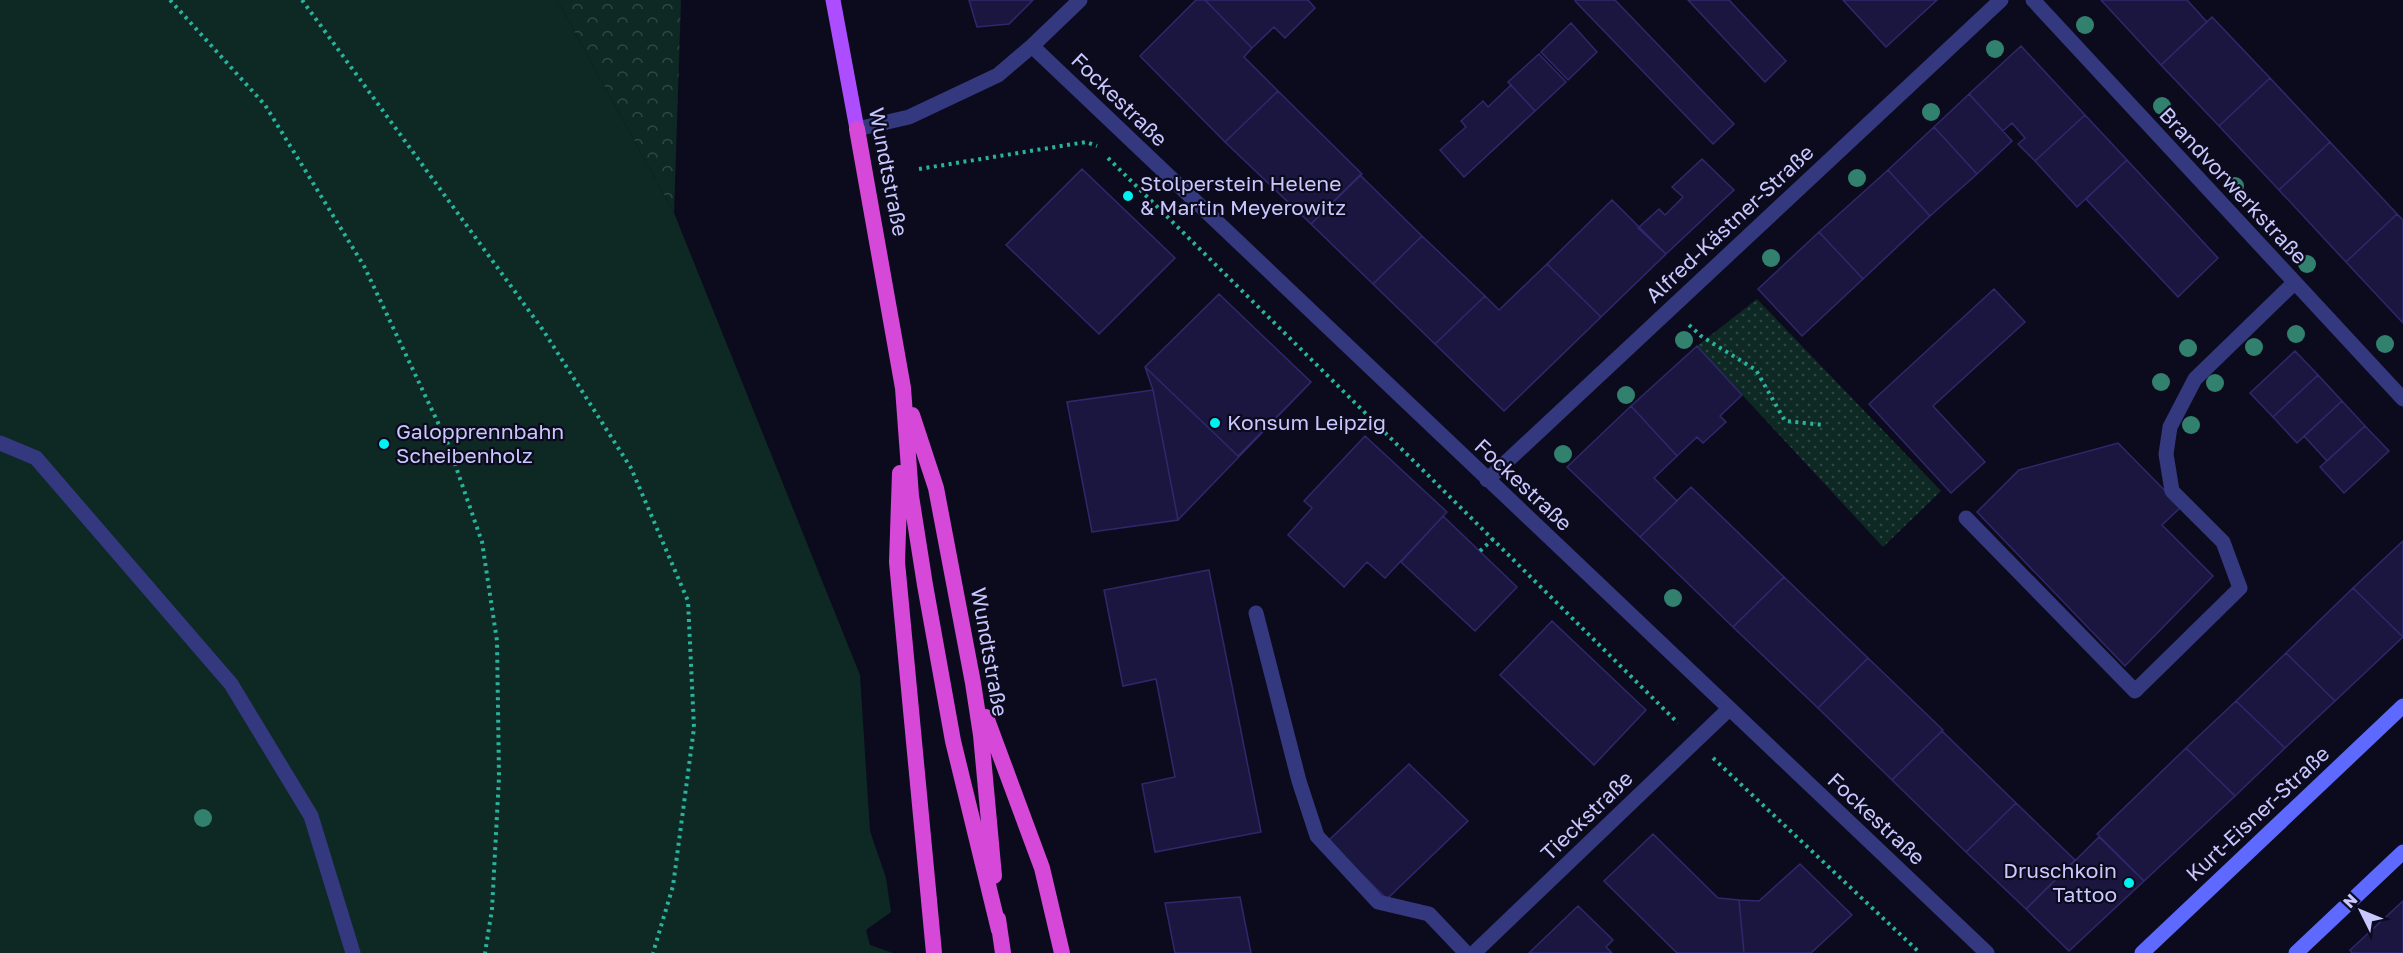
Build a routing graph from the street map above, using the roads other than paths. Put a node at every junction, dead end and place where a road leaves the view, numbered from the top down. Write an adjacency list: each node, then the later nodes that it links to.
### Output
1 (832, 0): 6 (main road, Wundtstraße)
2 (1080, 0): 5 (street)
3 (2001, 0): 11 (street, Alfred-Kästner-Straße)
4 (2033, 0): 7 (street, Brandvorwerkstraße)
5 (1032, 46): 6 (street); 11 (street, Fockestraße)
6 (857, 129): 8 (highway, Wundtstraße)
7 (2294, 283): 9 (street, Brandvorwerkstraße); 12 (street)
8 (903, 388): 14 (highway, Wundtstraße); 18 (highway, Wundtstraße); 20 (highway)
9 (2403, 399)
10 (0, 443): 19 (street)
11 (1487, 480): 16 (street, Fockestraße)
12 (1966, 518)
13 (1256, 613): 23 (street)
14 (973, 683): 18 (highway, Wundtstraße); 22 (highway)
15 (2403, 706): 26 (main road, Kurt-Eisner-Straße)
16 (1729, 709): 24 (street, Tieckstraße); 25 (street, Fockestraße)
17 (2403, 852): 27 (main road)
18 (999, 930): 21 (highway, Wundtstraße)
19 (353, 953)
20 (934, 953)
21 (1003, 953)
22 (1062, 953)
23 (1466, 953)
24 (1474, 953)
25 (1987, 953)
26 (2142, 953)
27 (2296, 953)

